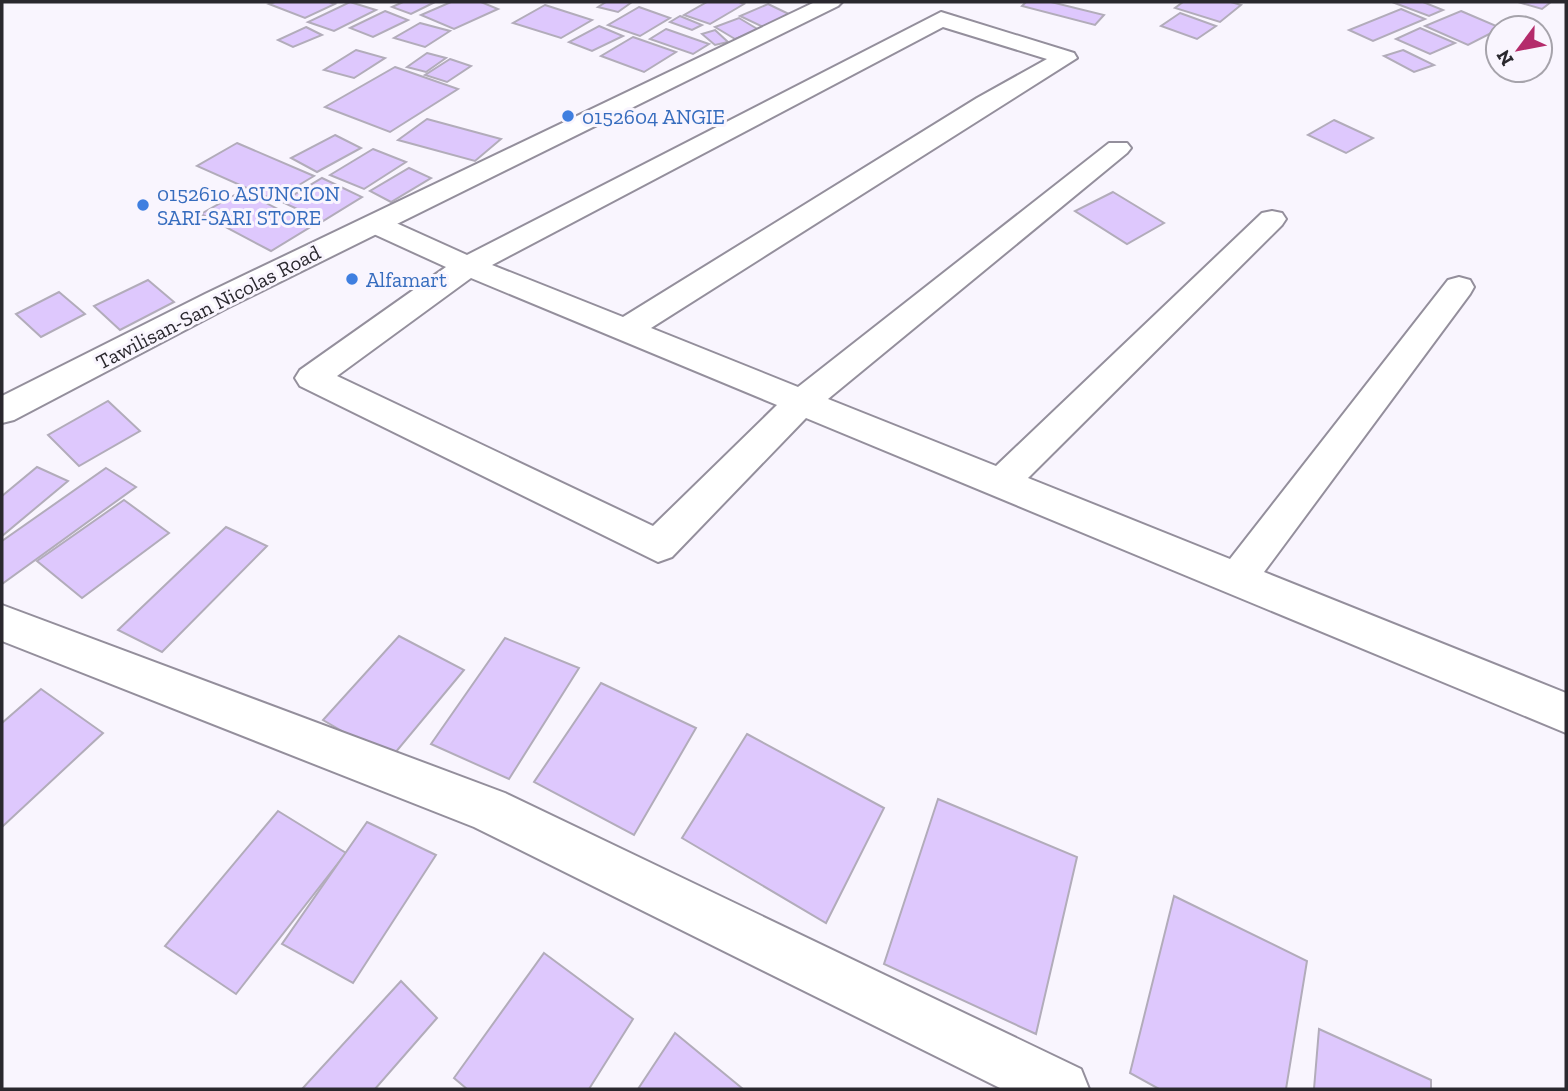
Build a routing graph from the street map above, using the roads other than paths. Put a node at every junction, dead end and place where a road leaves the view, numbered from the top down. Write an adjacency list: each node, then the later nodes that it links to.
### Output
1 (831, 2): 4 (street, Tawilisan-San Nicolas Road)
2 (1118, 148): 8 (street)
3 (1272, 219): 10 (street)
4 (375, 224): 5 (street); 9 (street, Tawilisan-San Nicolas Road)
5 (468, 266): 7 (street); 7 (street); 8 (street)
6 (1459, 287): 11 (street)
7 (625, 330): 8 (street)
8 (801, 402): 10 (street)
9 (2, 411)
10 (1001, 483): 11 (street)
11 (1237, 579): 13 (street)
12 (2, 624): 14 (street)
13 (1566, 713)
14 (1061, 1089)

